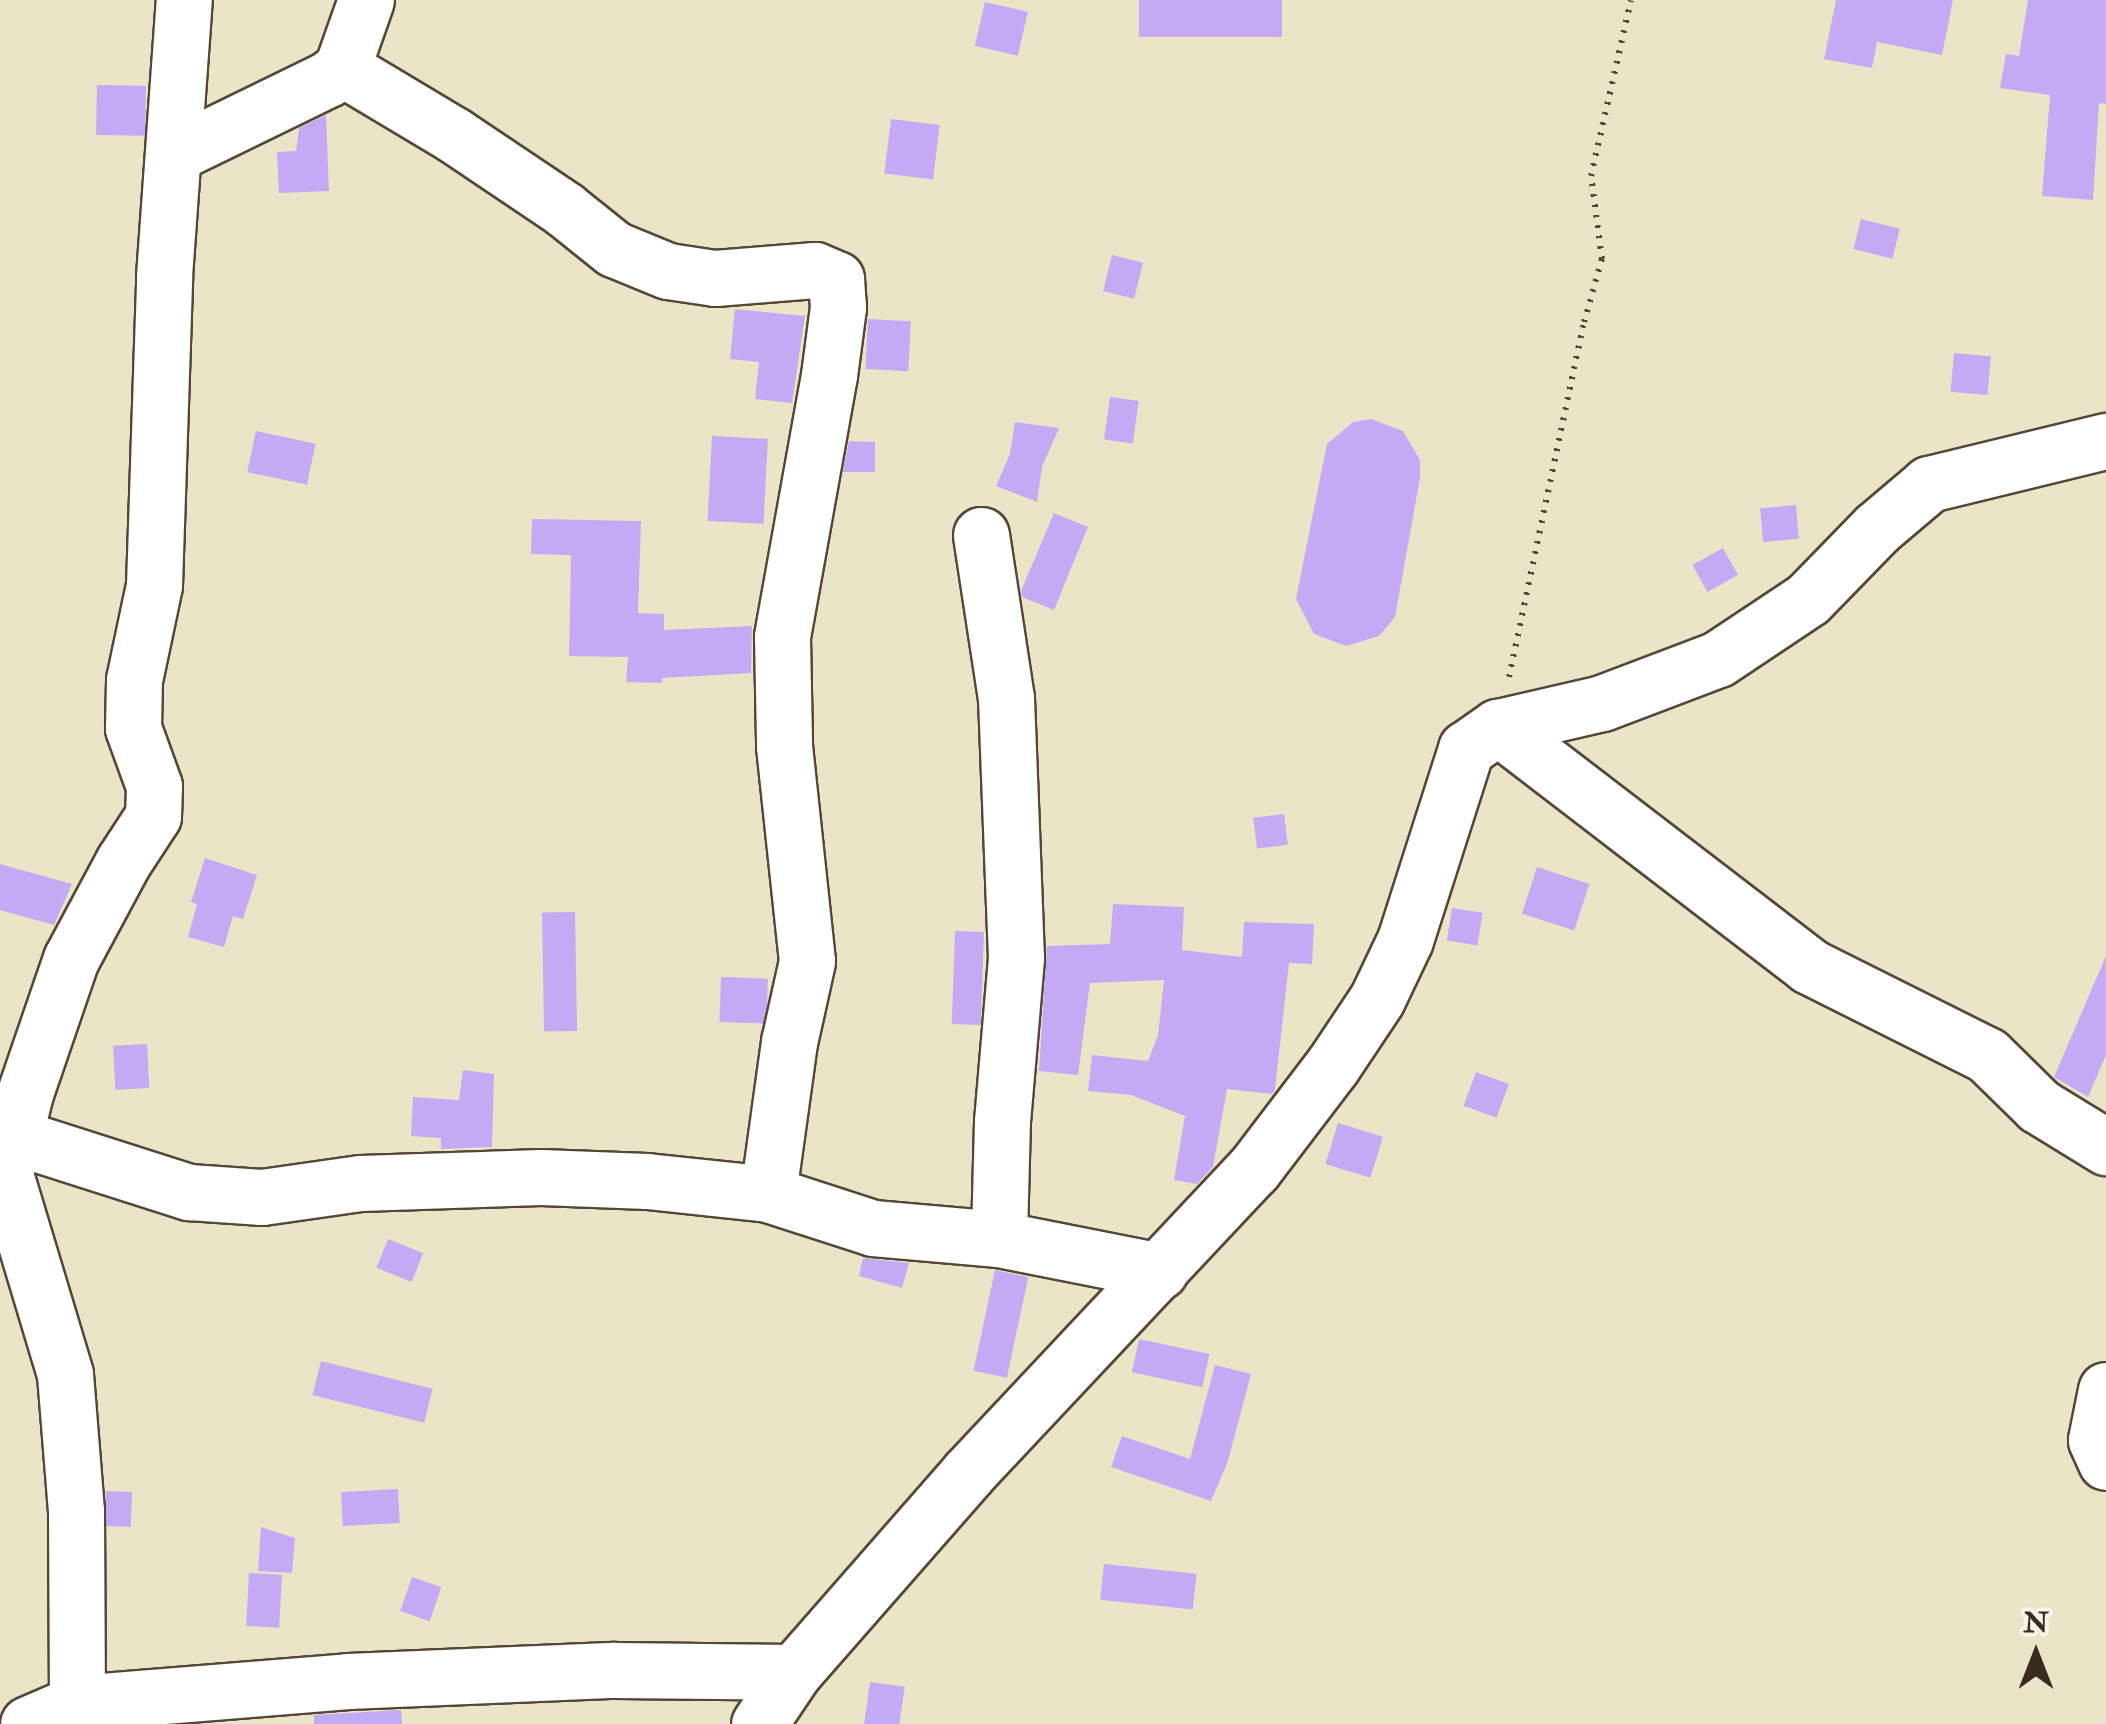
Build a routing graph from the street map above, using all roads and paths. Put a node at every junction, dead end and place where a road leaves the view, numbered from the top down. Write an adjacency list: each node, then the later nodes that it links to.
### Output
1 (184, 0): 5 (street)
2 (366, 0): 4 (street)
3 (1631, 0): 8 (path)
4 (342, 68): 5 (street); 11 (street)
5 (174, 154): 9 (street)
6 (2106, 440): 8 (street)
7 (982, 536): 12 (street)
8 (1498, 727): 10 (street); 13 (street)
9 (13, 1136): 11 (street); 17 (street)
10 (2106, 1147)
11 (768, 1194): 12 (street)
12 (999, 1239): 13 (street)
13 (1160, 1271): 16 (street)
14 (2106, 1390): 15 (street)
15 (2106, 1462)
16 (794, 1672): 17 (street); 19 (street)
17 (77, 1703): 18 (street)
18 (28, 1724)
19 (760, 1724)

